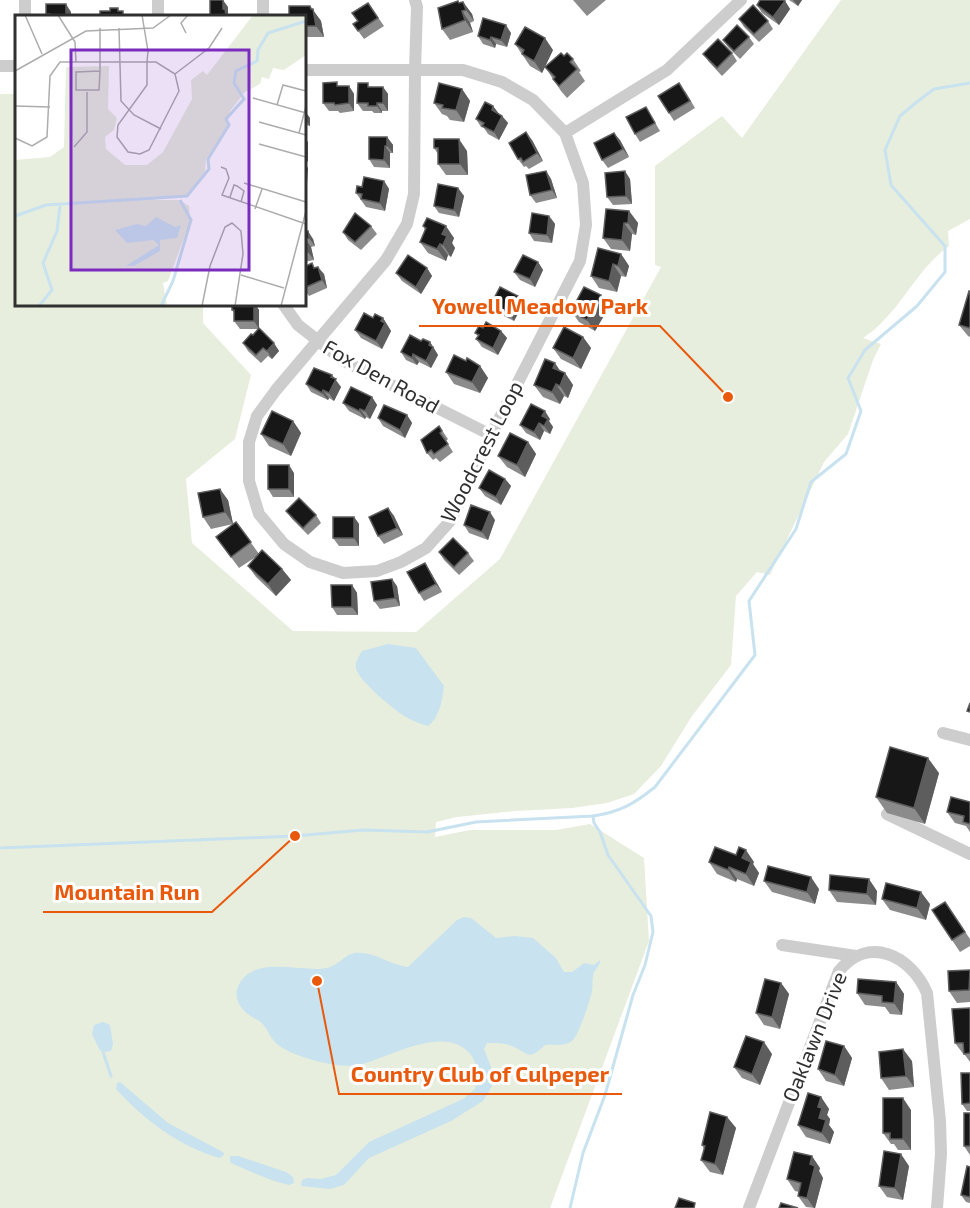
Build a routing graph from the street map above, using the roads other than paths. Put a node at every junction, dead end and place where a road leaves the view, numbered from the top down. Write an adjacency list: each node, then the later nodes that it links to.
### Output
1 (415, 0): 3 (street)
2 (741, 0): 5 (street)
3 (415, 69): 4 (street); 5 (street, Woodcrest Loop); 7 (street, Woodcrest Loop)
4 (306, 70)
5 (565, 133): 8 (street, Woodcrest Loop)
6 (284, 306): 7 (street, Fox Den Road)
7 (317, 342): 8 (street, Fox Den Road); 8 (street, Woodcrest Loop)
8 (491, 435)
9 (943, 733): 10 (street)
10 (970, 740)
11 (886, 814): 12 (street)
12 (970, 854)
13 (782, 945): 14 (street)
14 (856, 956): 15 (street, Oaklawn Drive); 16 (street, Oaklawn Drive)
15 (748, 1208)
16 (936, 1208)

